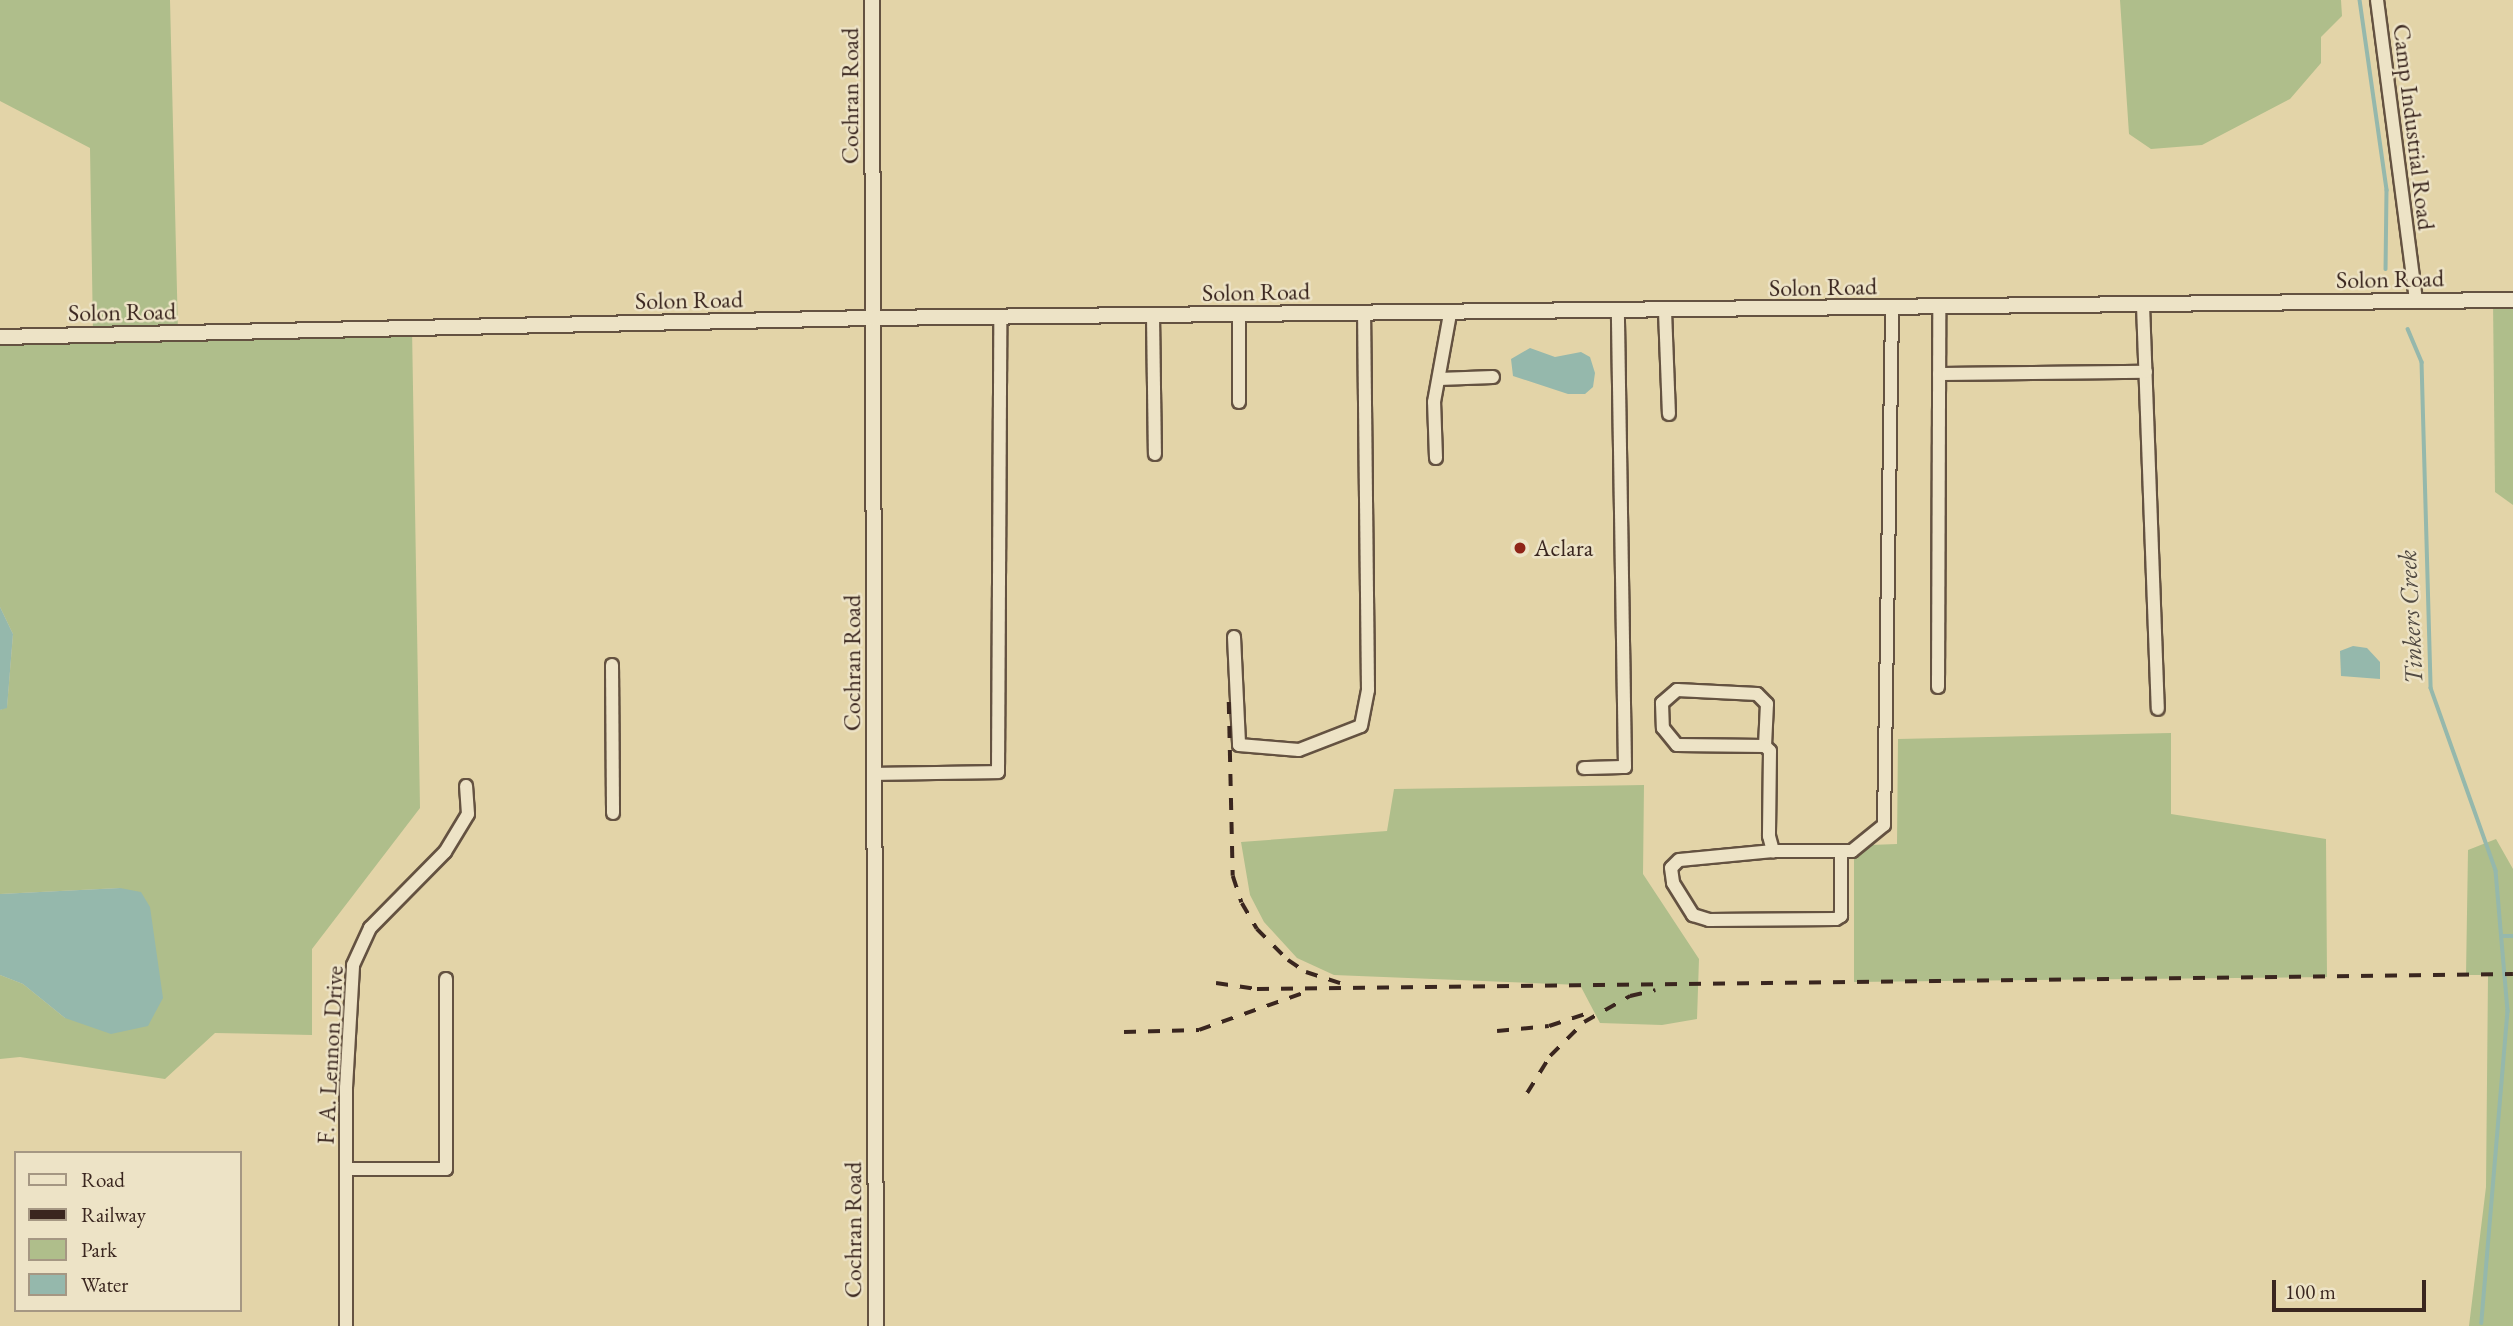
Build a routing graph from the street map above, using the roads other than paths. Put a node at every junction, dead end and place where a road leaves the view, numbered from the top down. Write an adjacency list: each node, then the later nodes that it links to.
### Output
1 (872, 0): 15 (street, Cochran Road)
2 (2377, 0): 4 (street, Camp Industrial Road)
3 (2513, 300): 4 (street, Solon Road)
4 (2416, 302): 5 (street, Solon Road)
5 (2143, 305): 6 (street, Solon Road); 17 (street)
6 (1939, 308): 7 (street, Solon Road); 18 (street)
7 (1892, 309): 8 (street, Solon Road); 35 (street)
8 (1665, 311): 9 (street, Solon Road); 22 (street)
9 (1618, 312): 11 (street, Solon Road); 30 (street)
10 (1364, 314): 11 (street, Solon Road); 12 (street, Solon Road); 25 (street)
11 (1450, 314): 20 (street)
12 (1239, 315): 13 (street, Solon Road); 21 (street)
13 (1153, 316): 14 (street, Solon Road); 23 (street)
14 (1000, 317): 15 (street, Solon Road); 31 (street)
15 (873, 318): 16 (street, Solon Road); 31 (street, Cochran Road)
16 (0, 337)
17 (2146, 372): 18 (street); 28 (street)
18 (1939, 374): 27 (street)
19 (1493, 377): 20 (street)
20 (1439, 379): 24 (street)
21 (1239, 401)
22 (1669, 414)
23 (1155, 454)
24 (1436, 458)
25 (1234, 637)
26 (612, 665): 33 (street)
27 (1938, 687)
28 (2158, 709)
29 (1765, 746): 29 (street); 34 (street)
30 (1584, 768)
31 (875, 774): 39 (street, Cochran Road)
32 (466, 786): 37 (street, F. A. Lennon Drive)
33 (613, 813)
34 (1773, 850): 35 (street); 35 (street)
35 (1841, 851)
36 (446, 979): 37 (street)
37 (345, 1169): 38 (street, F. A. Lennon Drive)
38 (346, 1326)
39 (876, 1326)

